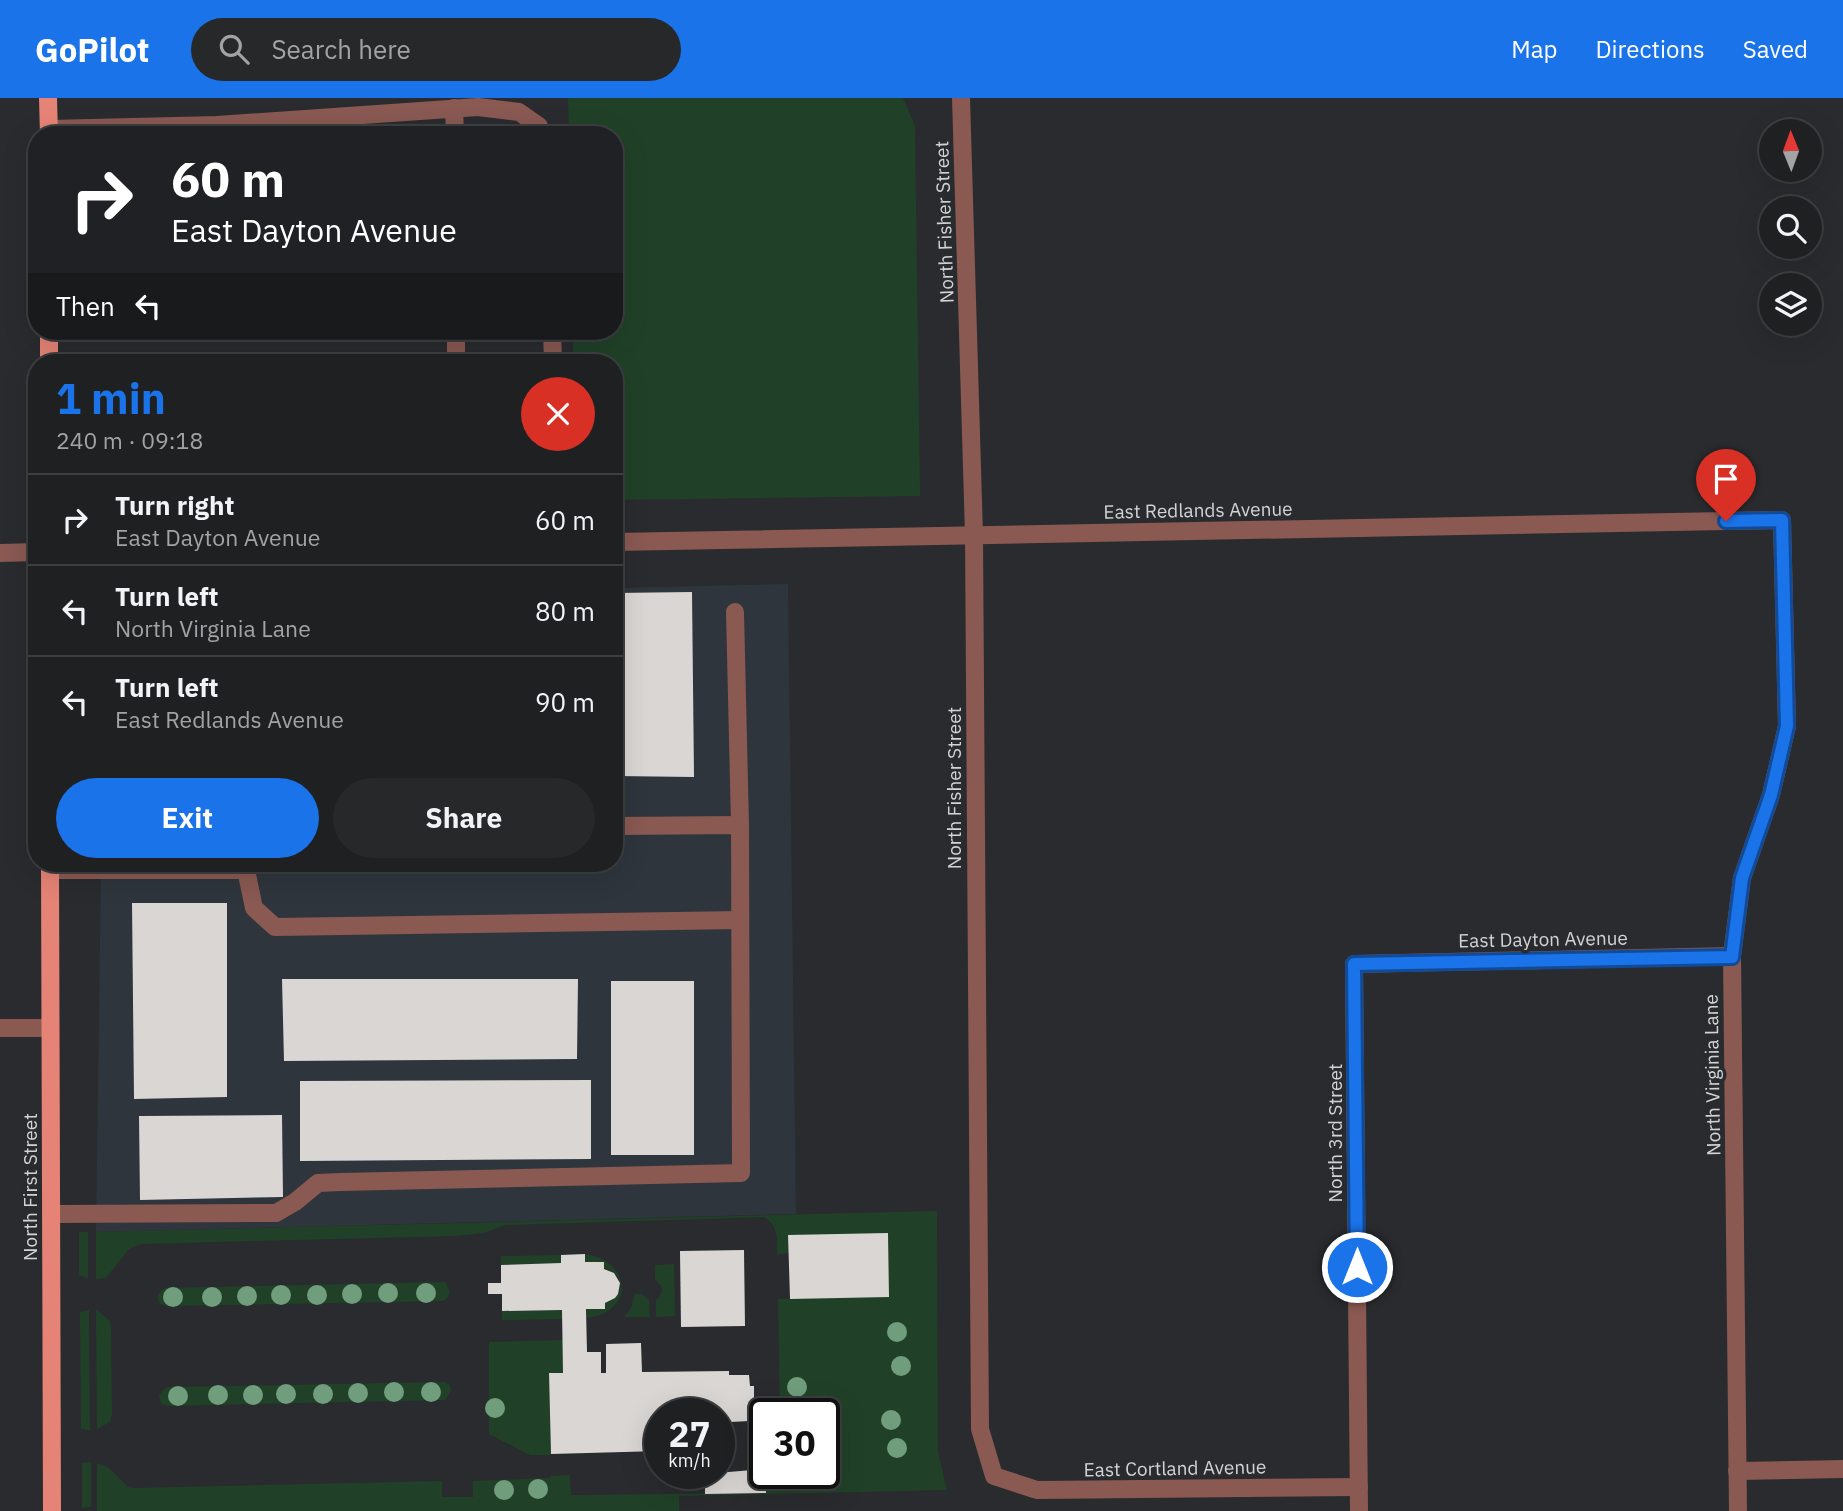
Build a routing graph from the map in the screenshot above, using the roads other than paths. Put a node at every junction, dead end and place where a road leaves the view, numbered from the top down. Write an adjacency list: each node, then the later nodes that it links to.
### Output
1 (48, 98): 4 (main road)
2 (961, 98): 9 (street, North Fisher Street)
3 (454, 108): 5 (street); 6 (street); 7 (street)
4 (48, 126)
5 (193, 126)
6 (454, 126)
7 (539, 126)
8 (1782, 520): 9 (street, East Redlands Avenue); 19 (street, North Virginia Lane)
9 (974, 535): 10 (street, East Redlands Avenue); 26 (street, North Fisher Street)
10 (623, 542)
11 (28, 552): 12 (street)
12 (0, 553)
13 (735, 612): 14 (street)
14 (740, 825): 15 (street); 18 (street)
15 (623, 826)
16 (50, 872): 22 (main road, North First Street)
17 (249, 872): 18 (street)
18 (740, 920): 23 (street)
19 (1732, 957): 20 (street, East Dayton Avenue); 25 (street, North Virginia Lane)
20 (1354, 964): 27 (street, North 3rd Street)
21 (0, 1028): 22 (street)
22 (50, 1028): 23 (main road, North First Street)
23 (51, 1214): 28 (main road, North First Street)
24 (1843, 1469): 25 (street)
25 (1737, 1471): 30 (street, North Virginia Lane)
26 (994, 1476): 27 (street, East Cortland Avenue)
27 (1359, 1487): 29 (street, North 3rd Street)
28 (52, 1511)
29 (1359, 1511)
30 (1738, 1511)

